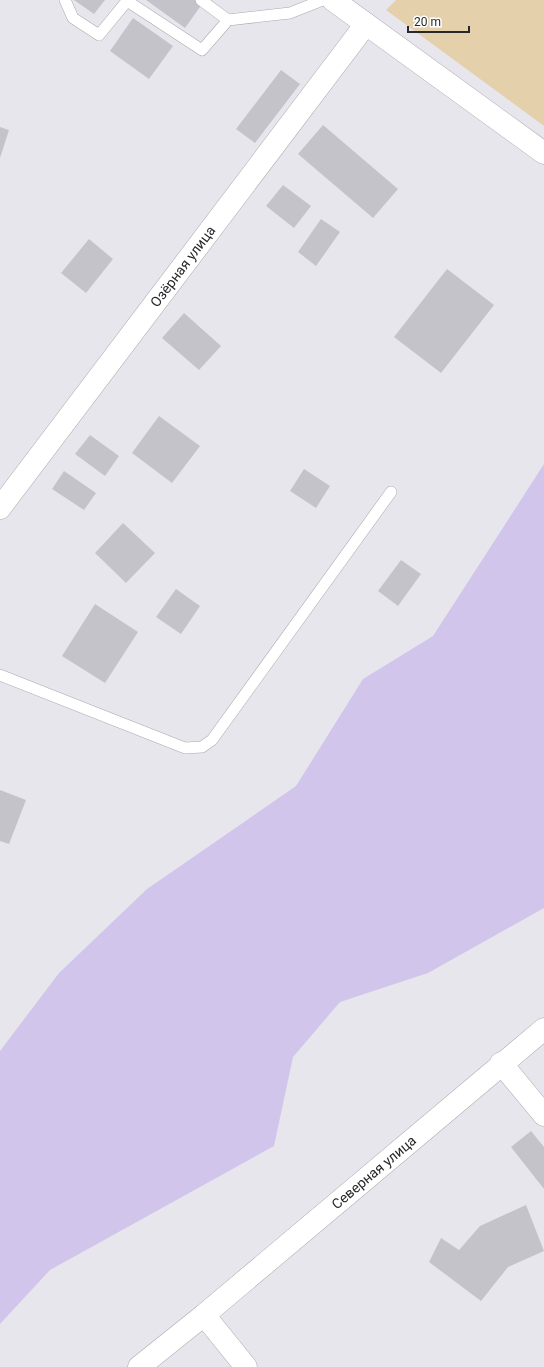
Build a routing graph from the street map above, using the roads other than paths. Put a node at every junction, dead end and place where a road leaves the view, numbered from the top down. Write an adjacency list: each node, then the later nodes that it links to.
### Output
1 (64, 0): 5 (lane)
2 (201, 0): 6 (lane)
3 (323, 0): 6 (lane)
4 (333, 0): 7 (street)
5 (127, 1): 6 (lane)
6 (228, 20)
7 (366, 24): 8 (street); 10 (street, Озёрная улица)
8 (544, 153)
9 (391, 492): 11 (lane)
10 (0, 508)
11 (0, 675)
12 (544, 1029): 13 (street, Северная улица)
13 (501, 1063): 14 (street); 15 (street, Северная улица)
14 (544, 1115)
15 (204, 1315): 16 (street, Северная улица); 17 (street)
16 (139, 1367)
17 (246, 1367)

